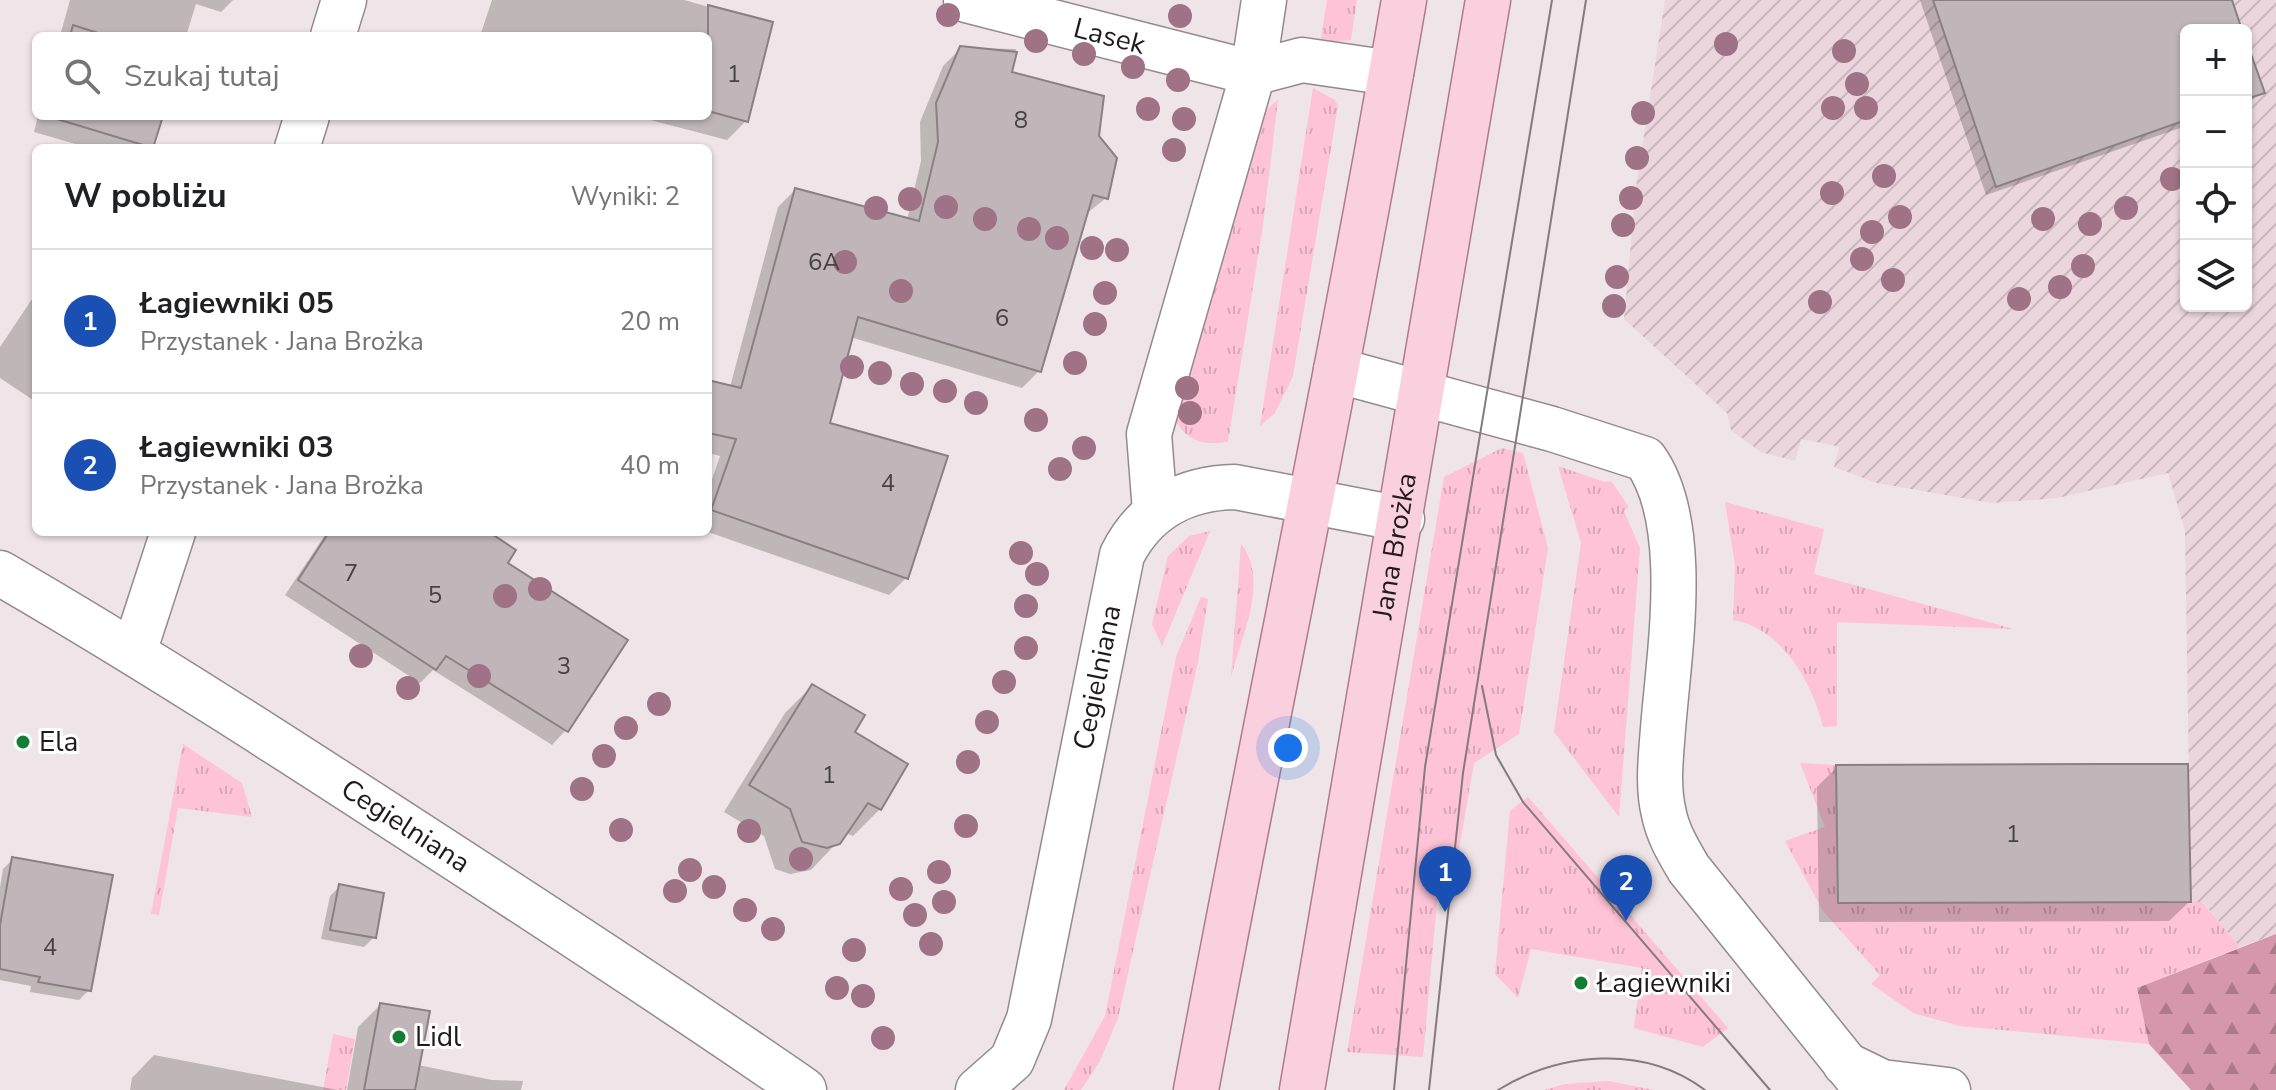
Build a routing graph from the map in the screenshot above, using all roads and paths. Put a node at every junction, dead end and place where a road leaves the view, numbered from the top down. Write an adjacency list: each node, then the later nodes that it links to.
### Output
1 (344, 0): 6 (street)
2 (966, 0): 7 (street, Lasek)
3 (1264, 0): 7 (street)
4 (1404, 0): 8 (main road)
5 (1488, 0): 12 (main road, Jana Brożka)
6 (334, 32)
7 (1253, 73): 8 (street); 14 (street)
8 (1391, 73): 11 (main road)
9 (306, 120): 10 (street)
10 (298, 144)
11 (1336, 370): 12 (street); 13 (main road)
12 (1422, 396): 15 (main road, Jana Brożka); 19 (street)
13 (1312, 501): 14 (street, Cegielniana); 15 (street, Cegielniana); 23 (main road)
14 (1155, 511): 22 (street, Cegielniana)
15 (1402, 519): 24 (main road, Jana Brożka)
16 (172, 536): 18 (street)
17 (0, 573): 18 (street, Cegielniana)
18 (134, 652): 21 (street, Cegielniana)
19 (1856, 1077): 20 (street)
20 (1934, 1089)
21 (804, 1090)
22 (978, 1090)
23 (1196, 1090)
24 (1302, 1090)

